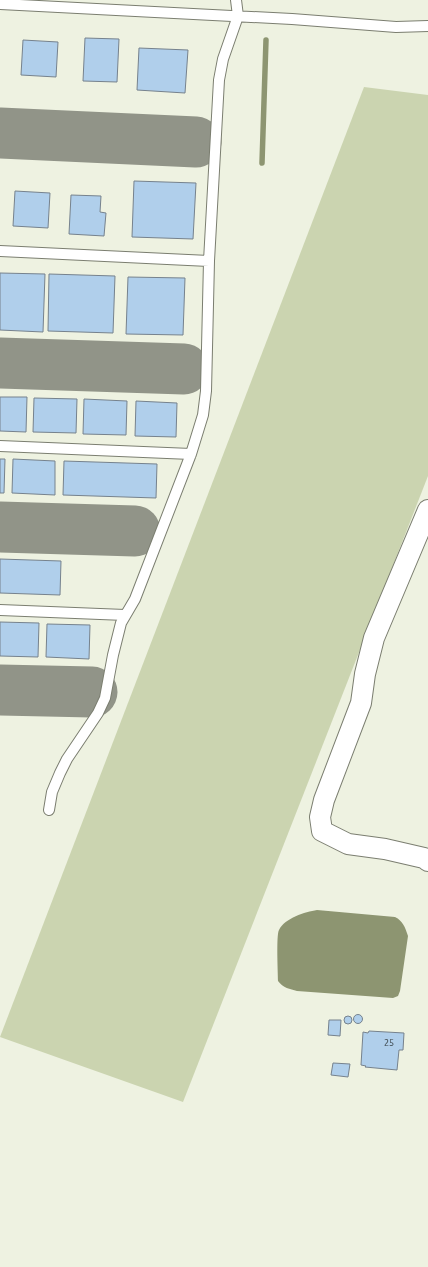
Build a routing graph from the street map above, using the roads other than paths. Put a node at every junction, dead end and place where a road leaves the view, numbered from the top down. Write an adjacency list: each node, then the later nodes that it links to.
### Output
1 (236, 0): 3 (lane)
2 (0, 4): 3 (lane)
3 (238, 16): 4 (lane); 6 (lane)
4 (428, 26)
5 (0, 251): 6 (lane)
6 (209, 261): 8 (lane)
7 (0, 446): 8 (lane)
8 (190, 454): 11 (lane)
9 (428, 510): 13 (street)
10 (0, 610): 11 (lane)
11 (125, 615): 12 (lane)
12 (49, 810)
13 (428, 861)

